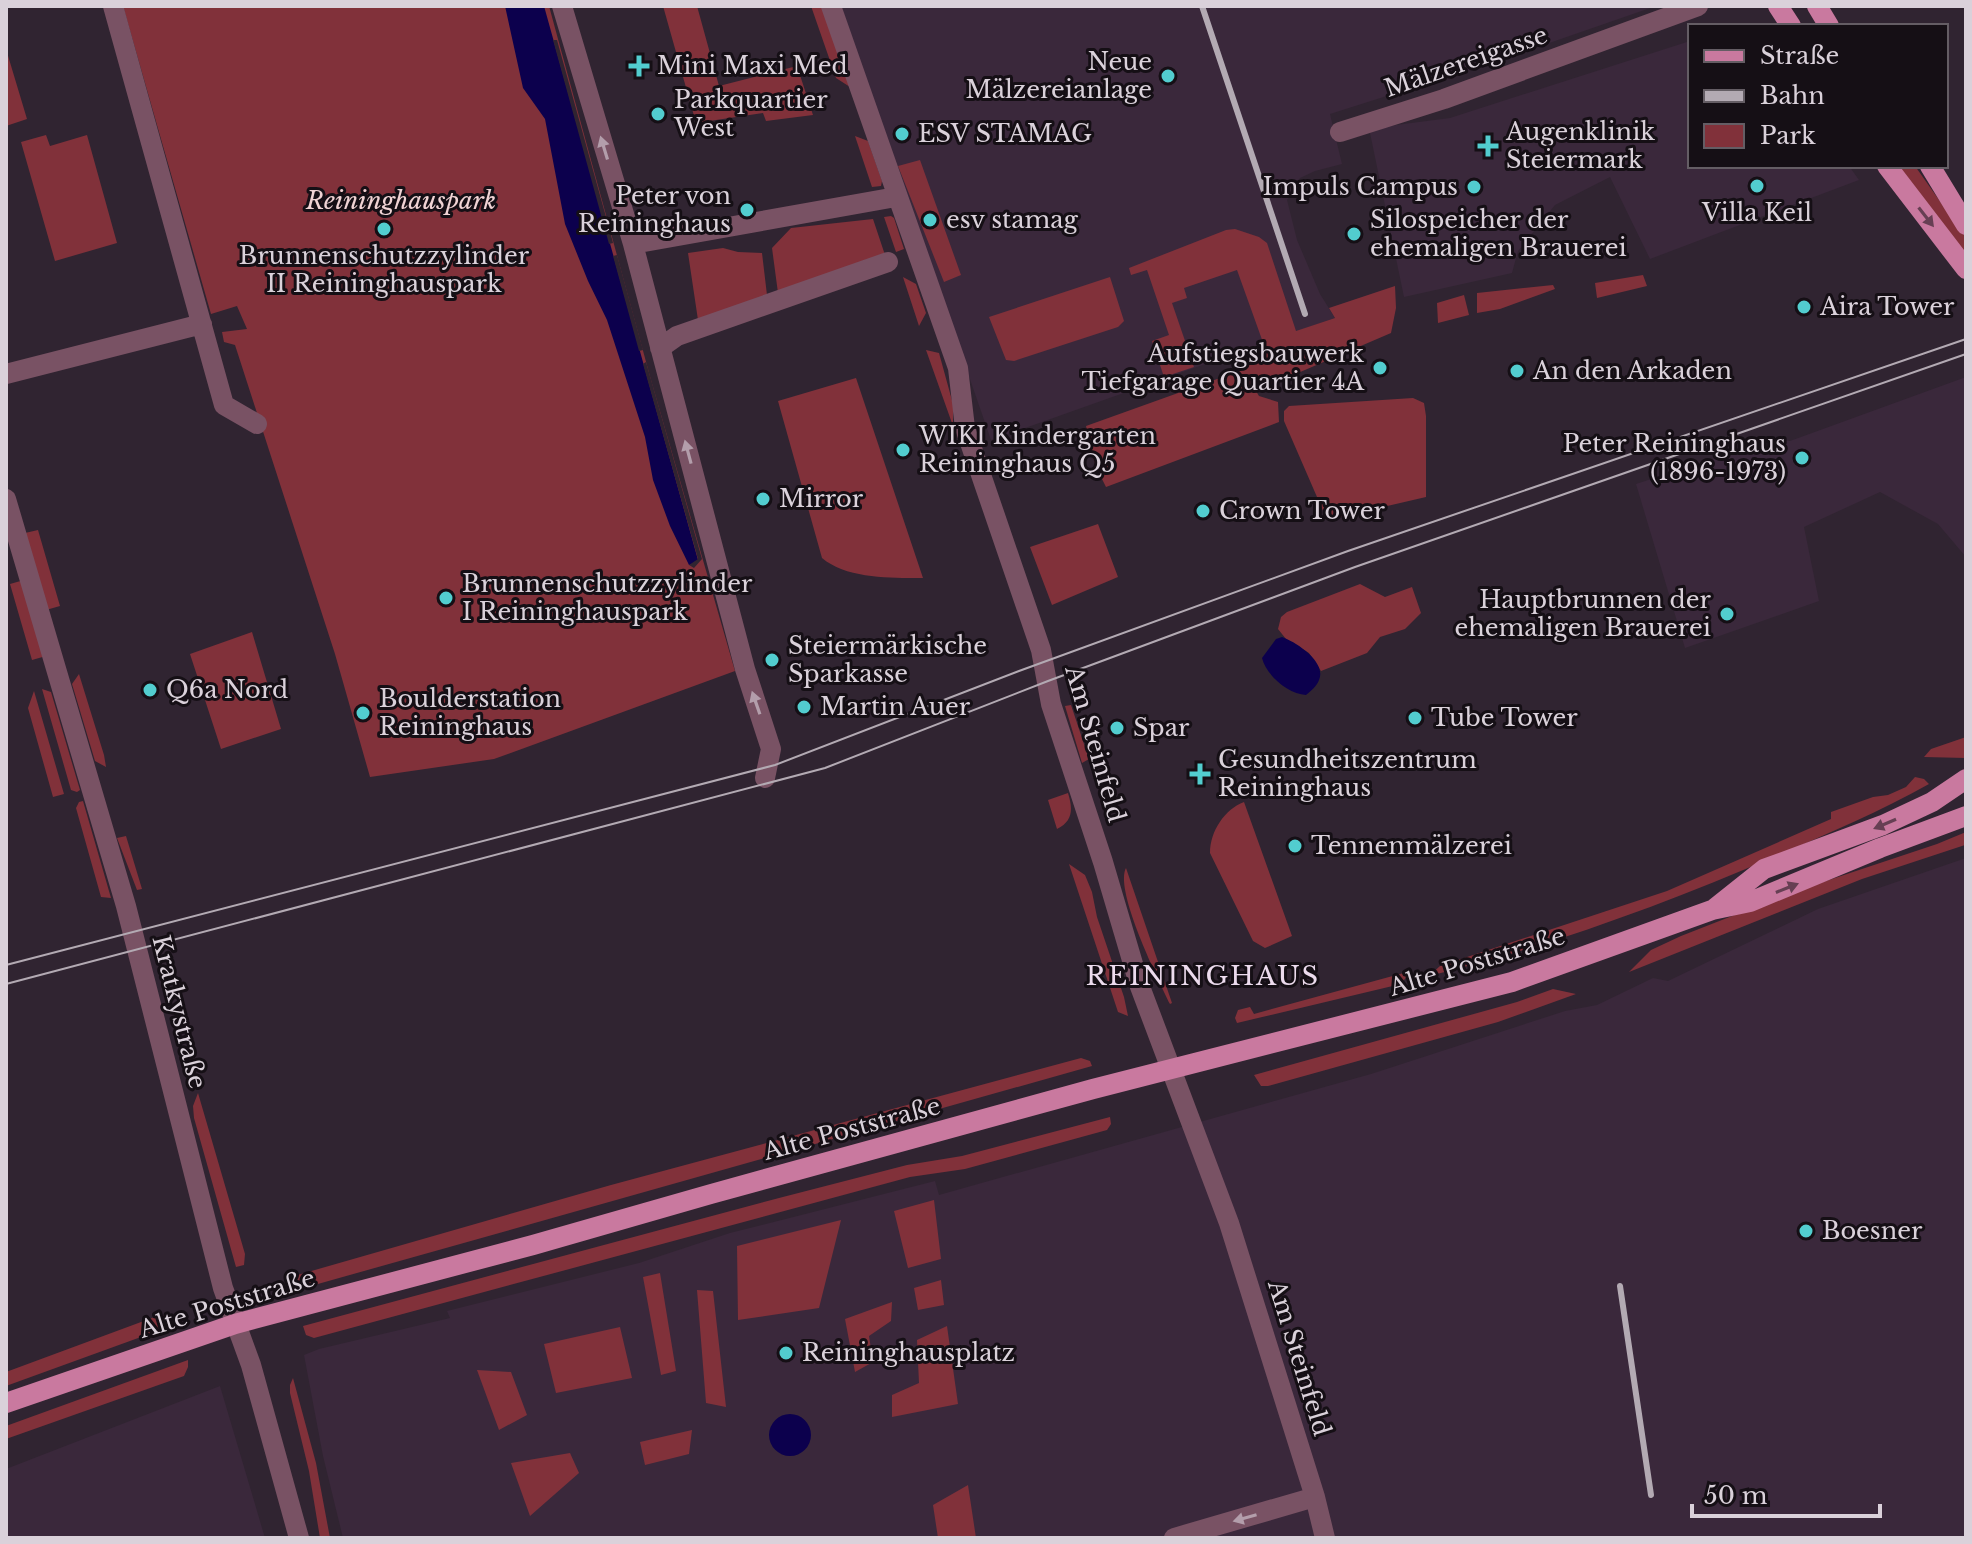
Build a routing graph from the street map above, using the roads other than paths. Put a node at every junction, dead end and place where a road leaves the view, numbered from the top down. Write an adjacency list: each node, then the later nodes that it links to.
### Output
1 (113, 6): 17 (street)
2 (562, 6): 14 (street, one-way to 2)
3 (831, 6): 12 (street, Am Steinfeld)
4 (1698, 6): 9 (street, Mälzereigasse)
5 (1778, 6): 7 (main road)
6 (1817, 6): 8 (main road)
7 (1790, 24)
8 (1828, 24)
9 (1340, 132)
10 (1889, 168): 16 (main road, one-way to 16)
11 (1931, 168): 13 (main road)
12 (896, 197): 14 (street); 26 (street, Am Steinfeld)
13 (1966, 225)
14 (633, 244): 18 (street)
15 (888, 262): 18 (street)
16 (1966, 269)
17 (202, 324): 19 (street); 20 (street)
18 (660, 348): 22 (street, one-way to 18)
19 (6, 374)
20 (257, 424)
21 (6, 499): 27 (street, Kratkystraße)
22 (765, 778)
23 (1966, 779): 25 (main road, Alte Poststraße, one-way to 25)
24 (1966, 816): 25 (main road, Alte Poststraße, one-way to 24)
25 (1712, 910): 26 (main road, Alte Poststraße)
26 (1171, 1071): 27 (main road, Alte Poststraße); 29 (street, Am Steinfeld)
27 (235, 1324): 28 (main road, Alte Poststraße); 30 (street, Kratkystraße)
28 (6, 1403)
29 (1315, 1497): 31 (street, one-way to 31); 32 (street, Am Steinfeld); 33 (street, Am Steinfeld)
30 (299, 1538)
31 (1174, 1538)
32 (1325, 1538)
33 (1331, 1538)

